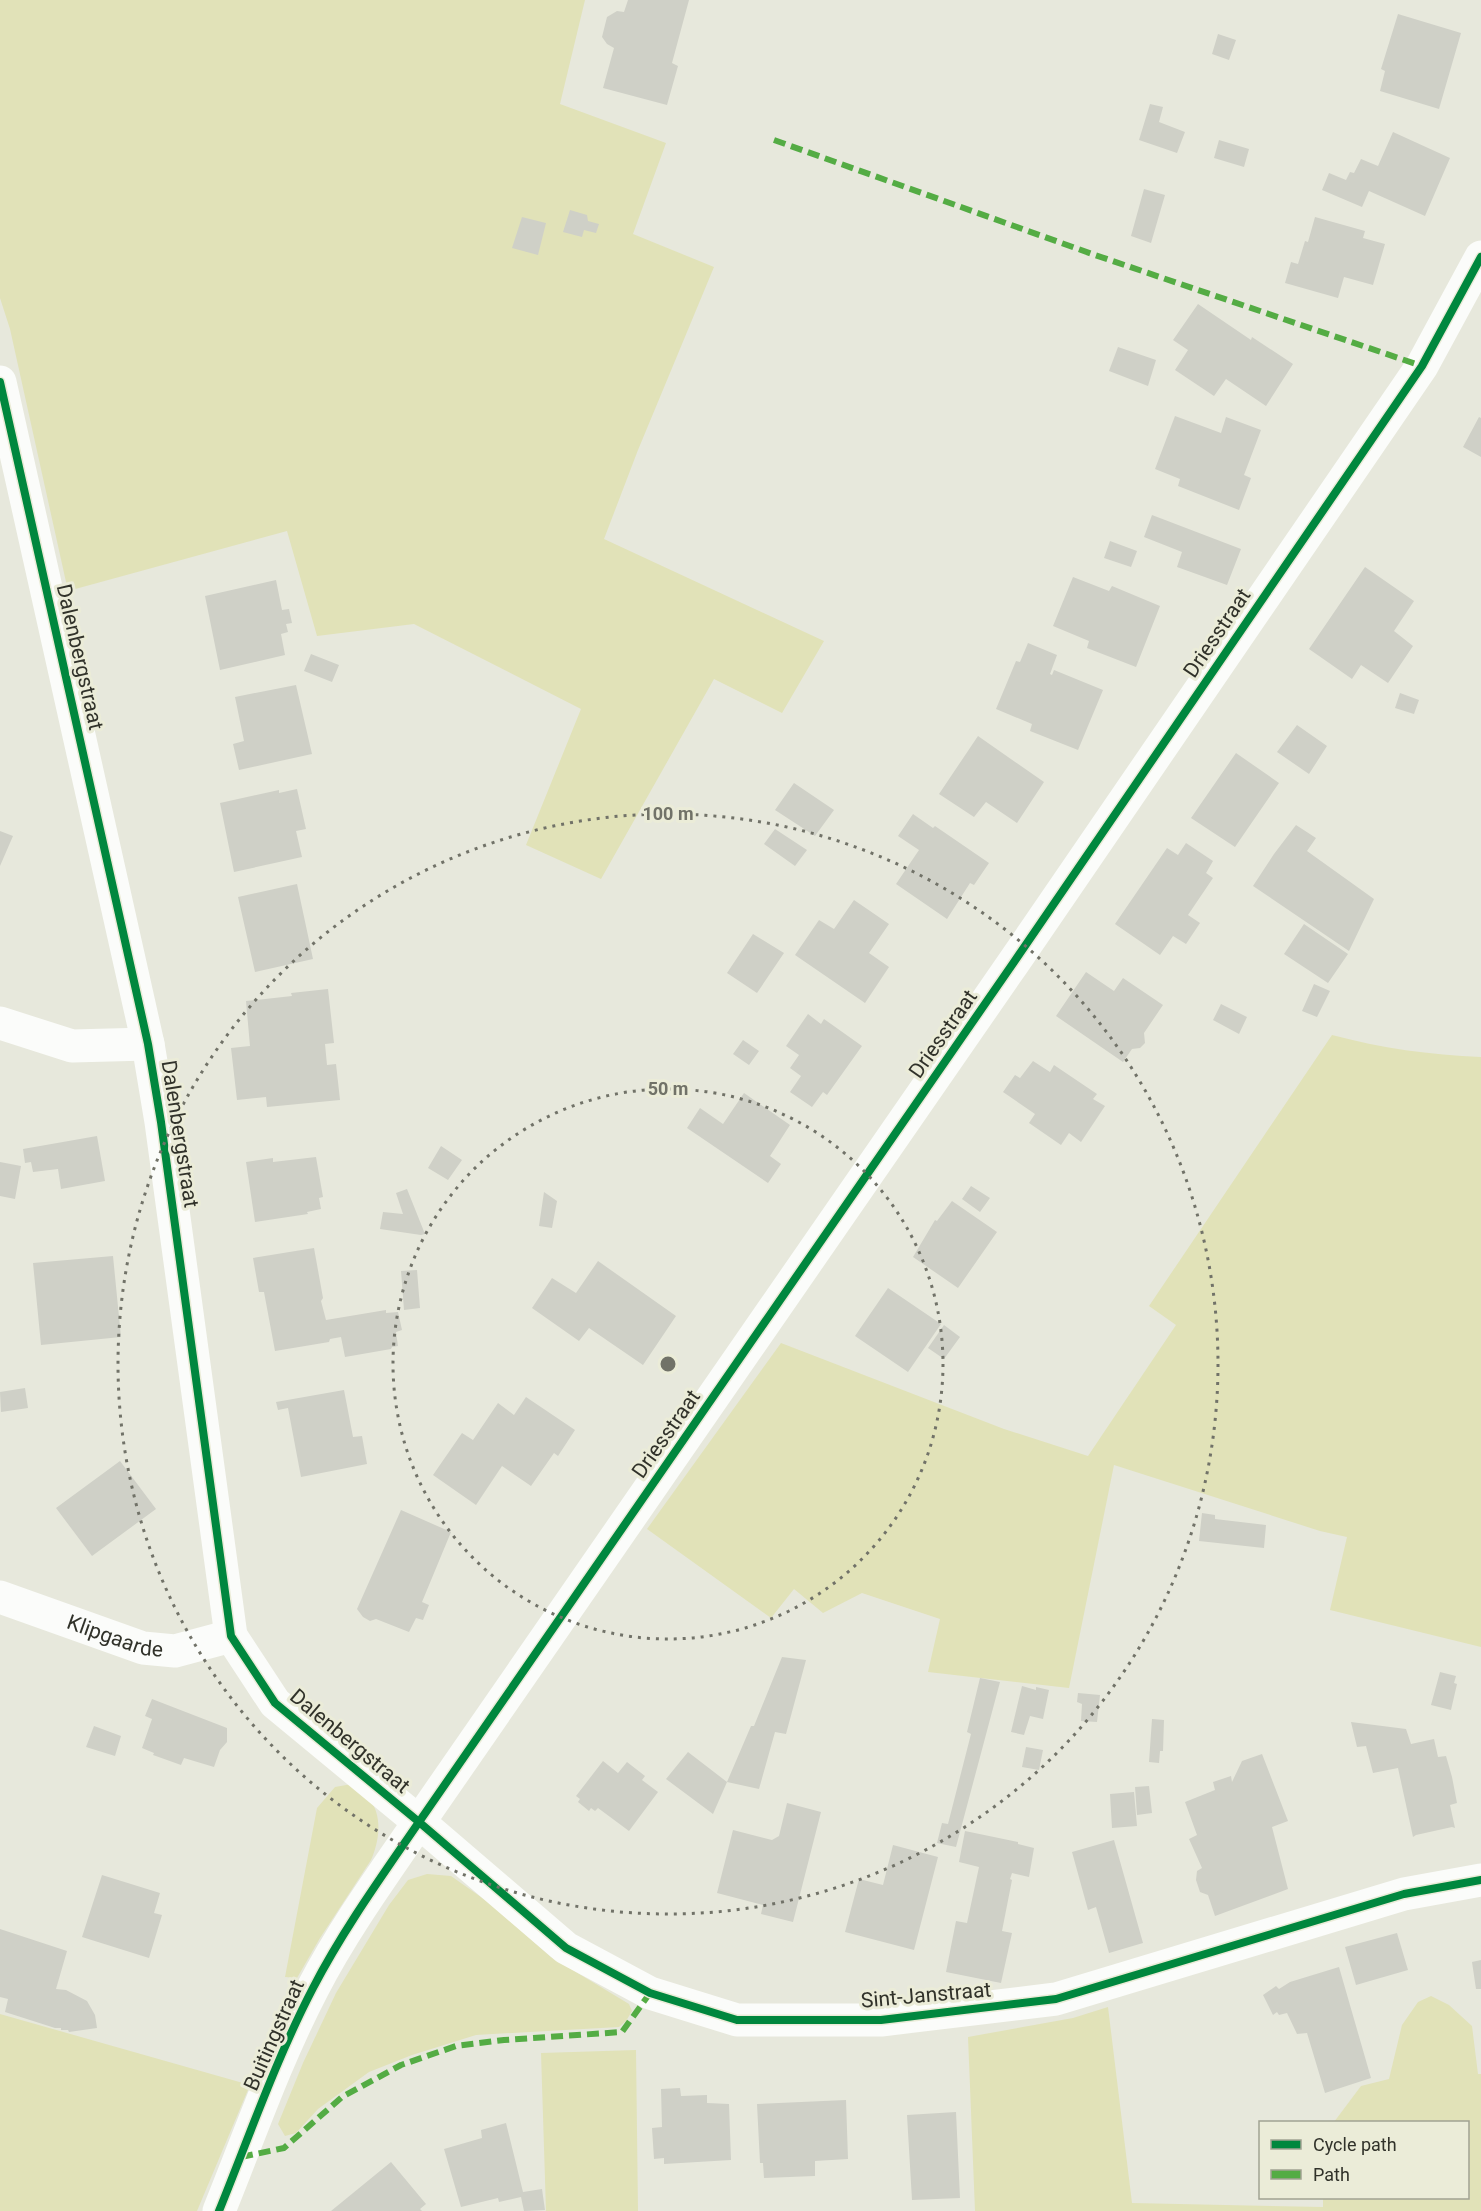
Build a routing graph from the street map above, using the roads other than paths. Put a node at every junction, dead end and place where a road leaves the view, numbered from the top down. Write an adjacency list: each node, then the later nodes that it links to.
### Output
1 (1481, 257): 7 (street, Driesstraat)
2 (0, 382): 4 (street, Dalenbergstraat)
3 (0, 1023): 4 (street)
4 (148, 1044): 6 (street, Dalenbergstraat)
5 (0, 1597): 6 (street, Klipgaarde)
6 (231, 1636): 7 (street, Dalenbergstraat)
7 (419, 1822): 8 (street, Sint-Janstraat); 9 (street, Buitingstraat)
8 (1481, 1880)
9 (219, 2211)

